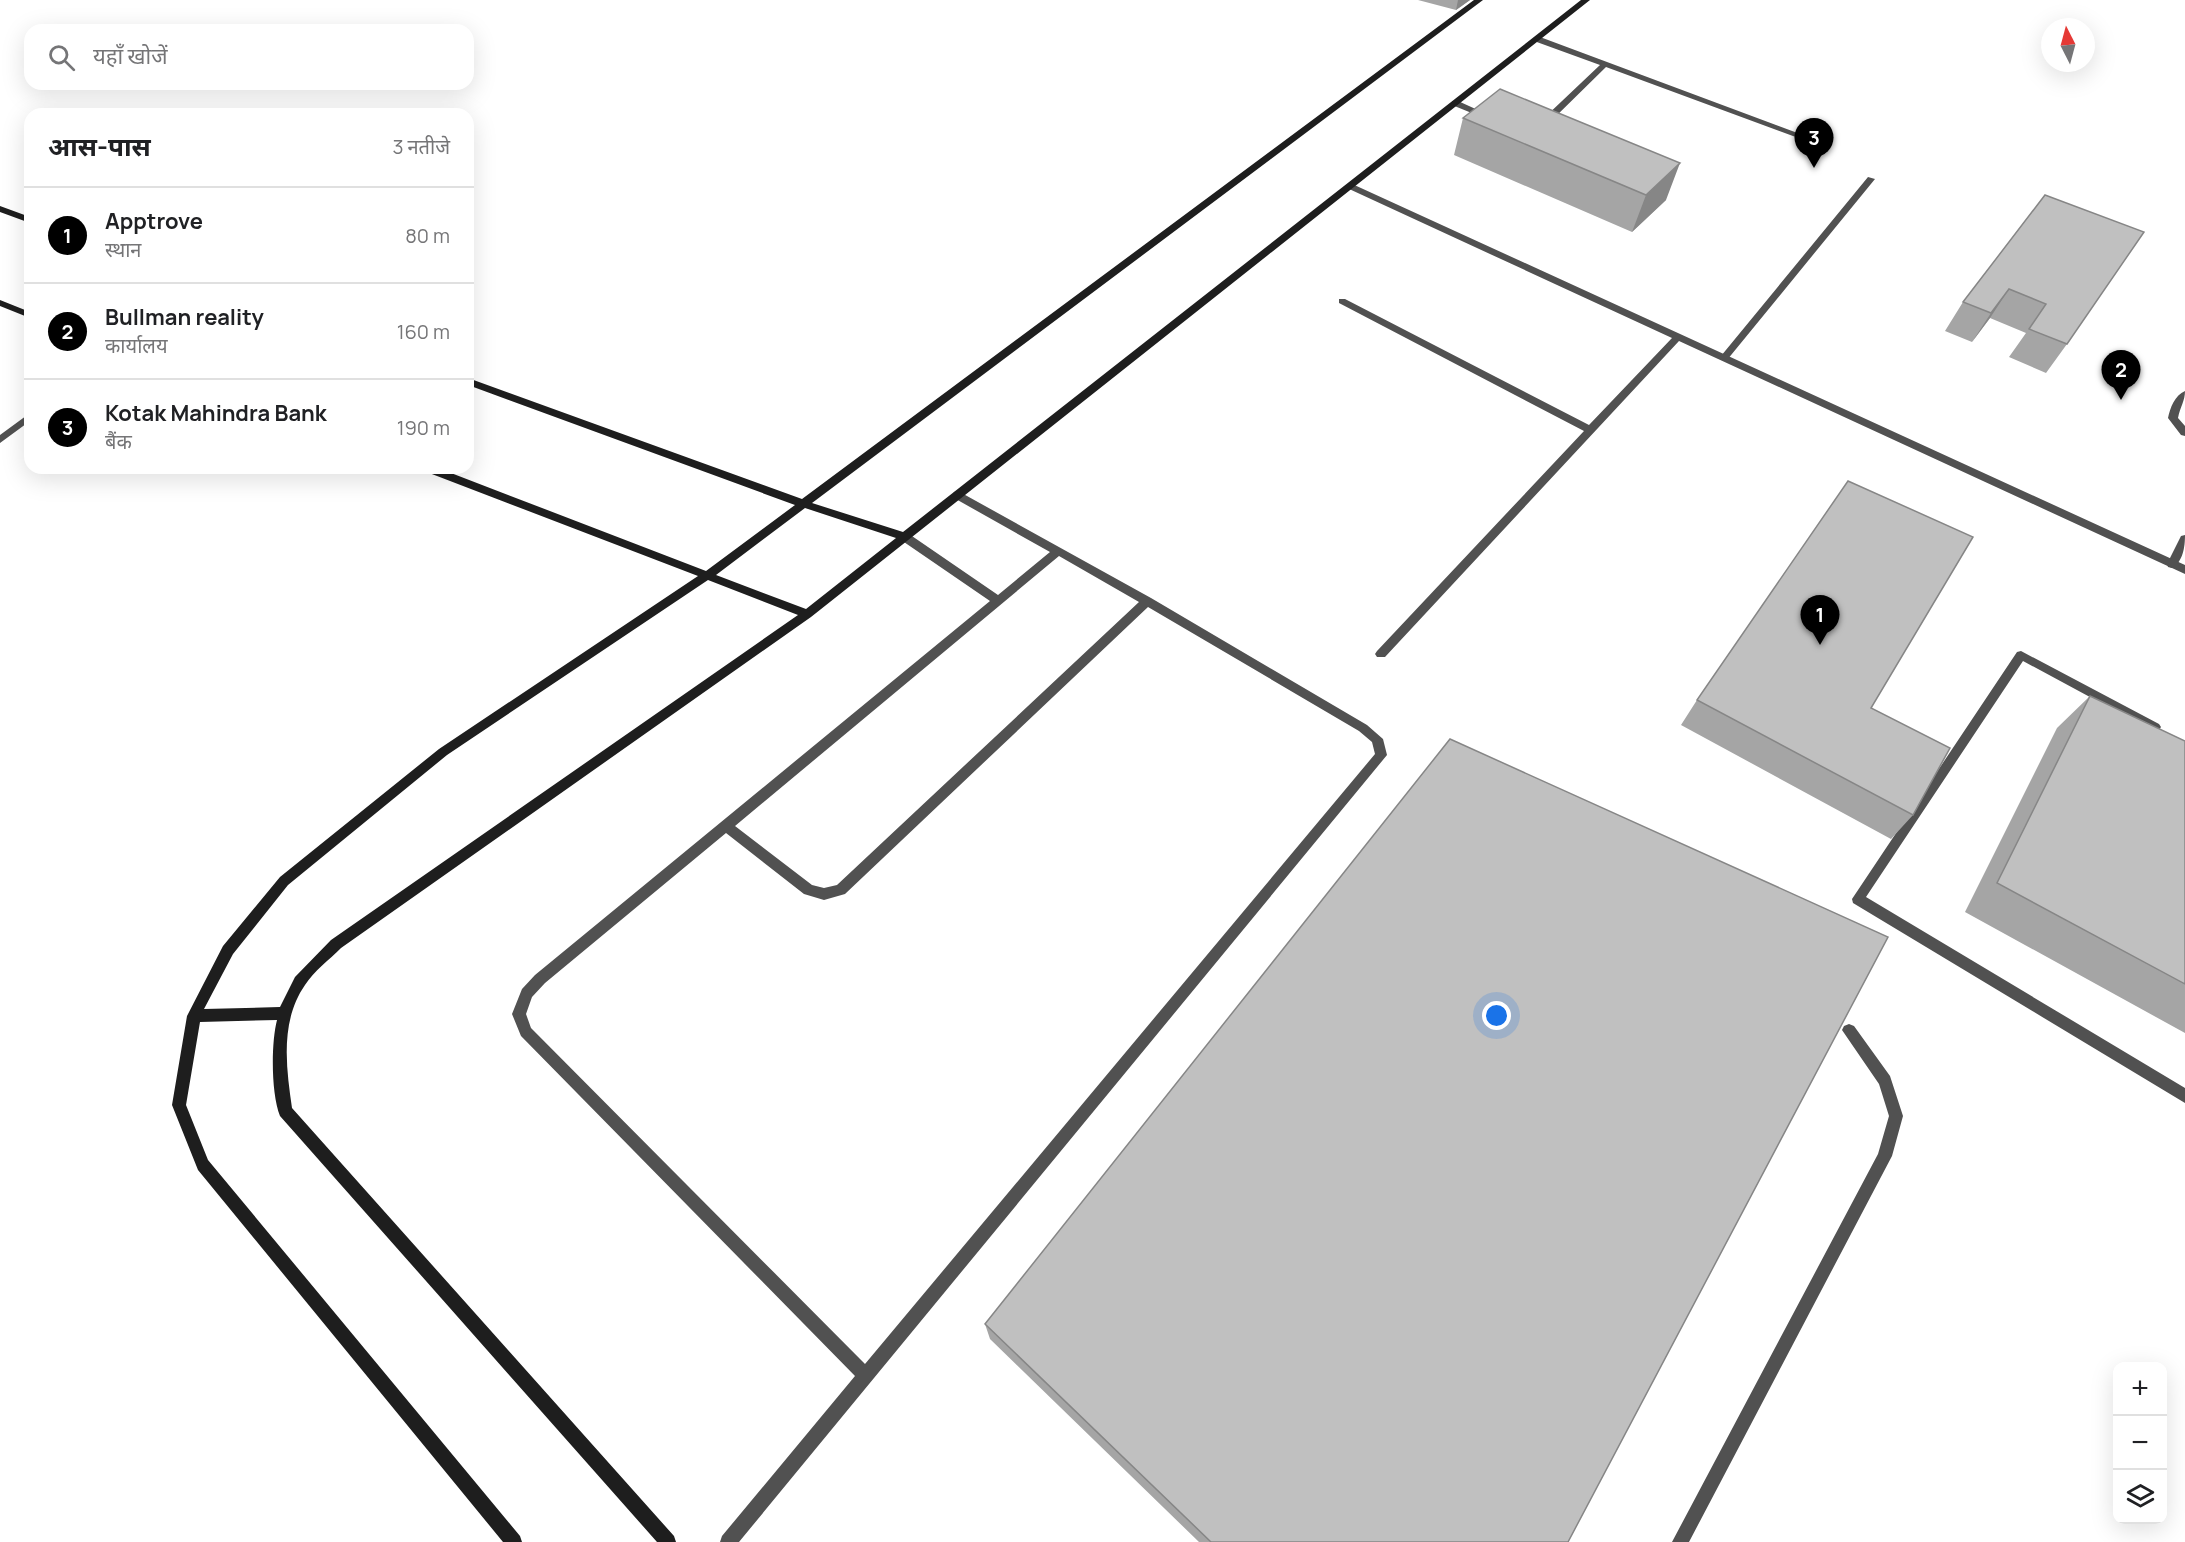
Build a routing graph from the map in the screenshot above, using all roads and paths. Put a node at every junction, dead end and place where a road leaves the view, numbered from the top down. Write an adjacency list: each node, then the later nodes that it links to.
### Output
1 (1479, 0): 26 (street)
2 (1586, 0): 3 (street)
3 (1537, 39): 4 (street); 5 (street)
4 (1605, 64): 7 (street); 8 (street)
5 (1455, 104): 6 (street); 10 (street)
6 (1498, 120)
7 (1535, 128)
8 (1815, 141)
9 (1871, 179): 17 (street)
10 (1350, 186): 16 (street); 25 (street)
11 (0, 209): 12 (street)
12 (24, 218)
13 (1342, 301): 21 (street)
14 (0, 303): 15 (street)
15 (24, 313)
16 (1678, 337): 17 (street); 21 (street)
17 (1724, 358): 30 (street)
18 (474, 383): 26 (street)
19 (2185, 394): 22 (street)
20 (24, 421): 23 (street)
21 (1590, 430): 36 (street)
22 (2185, 433)
23 (0, 440)
24 (444, 474): 32 (street)
25 (957, 495): 27 (street); 29 (street)
26 (804, 504): 27 (street); 32 (street)
27 (905, 537): 33 (street); 35 (street)
28 (2185, 539): 30 (street)
29 (1058, 551): 33 (street); 34 (street)
30 (2172, 564): 31 (street)
31 (2185, 570)
32 (708, 575): 35 (street); 40 (street)
33 (999, 601): 38 (street)
34 (1147, 601): 38 (street); 43 (street)
35 (807, 614): 39 (street)
36 (1381, 654)
37 (2164, 733): 42 (street)
38 (726, 826): 43 (street)
39 (285, 1012): 40 (street); 45 (street)
40 (194, 1016): 44 (street)
41 (1849, 1030): 47 (street)
42 (2185, 1096)
43 (865, 1375): 46 (street)
44 (514, 1542)
45 (668, 1542)
46 (728, 1542)
47 (1680, 1542)

